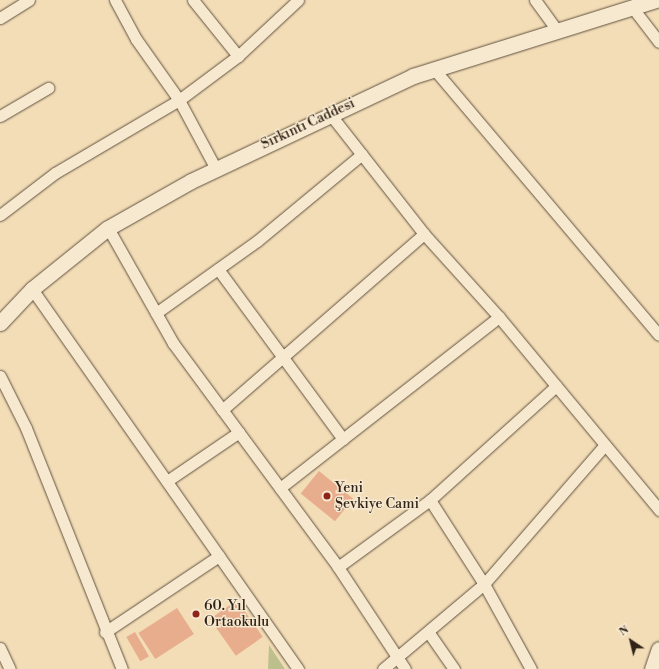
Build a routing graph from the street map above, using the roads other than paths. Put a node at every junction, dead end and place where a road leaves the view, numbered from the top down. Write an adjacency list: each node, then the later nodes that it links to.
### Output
1 (28, 0): 8 (street)
2 (115, 0): 14 (street)
3 (193, 0): 11 (street)
4 (297, 0): 11 (street)
5 (535, 0): 9 (street)
6 (656, 0): 7 (street, Sırkıntı Caddesi)
7 (632, 7): 9 (street, Sırkıntı Caddesi); 10 (street)
8 (0, 18)
9 (556, 30): 12 (street, Sırkıntı Caddesi)
10 (659, 42)
11 (238, 56): 14 (street)
12 (434, 69): 15 (street, Sırkıntı Caddesi); 27 (street)
13 (48, 88): 16 (street)
14 (179, 100): 18 (street); 19 (street)
15 (330, 114): 17 (street); 18 (street, Sırkıntı Caddesi)
16 (0, 116)
17 (362, 154): 21 (street); 22 (street)
18 (216, 169): 20 (street, Sırkıntı Caddesi)
19 (0, 215)
20 (108, 228): 23 (street, Sırkıntı Caddesi); 24 (street)
21 (424, 234): 25 (street); 28 (street)
22 (218, 269): 24 (street); 28 (street)
23 (32, 288): 26 (street, Sırkıntı Caddesi); 35 (street)
24 (156, 313): 31 (street)
25 (499, 317): 30 (street); 33 (street)
26 (0, 324)
27 (659, 336)
28 (284, 357): 31 (street); 33 (street)
29 (0, 376): 42 (street)
30 (556, 386): 34 (street); 37 (street)
31 (222, 410): 32 (street)
32 (238, 432): 35 (street); 36 (street)
33 (343, 439): 36 (street)
34 (605, 445): 38 (street); 41 (street)
35 (167, 481): 39 (street)
36 (280, 488): 40 (street)
37 (430, 500): 40 (street); 41 (street)
38 (659, 510)
39 (219, 556): 42 (street); 49 (street)
40 (338, 568): 46 (street)
41 (484, 584): 43 (street); 53 (street)
42 (105, 632): 48 (street)
43 (429, 633): 46 (street); 52 (street)
44 (0, 648): 47 (street)
45 (659, 649): 54 (street)
46 (399, 659): 50 (street); 51 (street)
47 (10, 669)
48 (122, 669)
49 (298, 669)
50 (383, 669)
51 (405, 669)
52 (454, 669)
53 (531, 669)
54 (652, 669)

